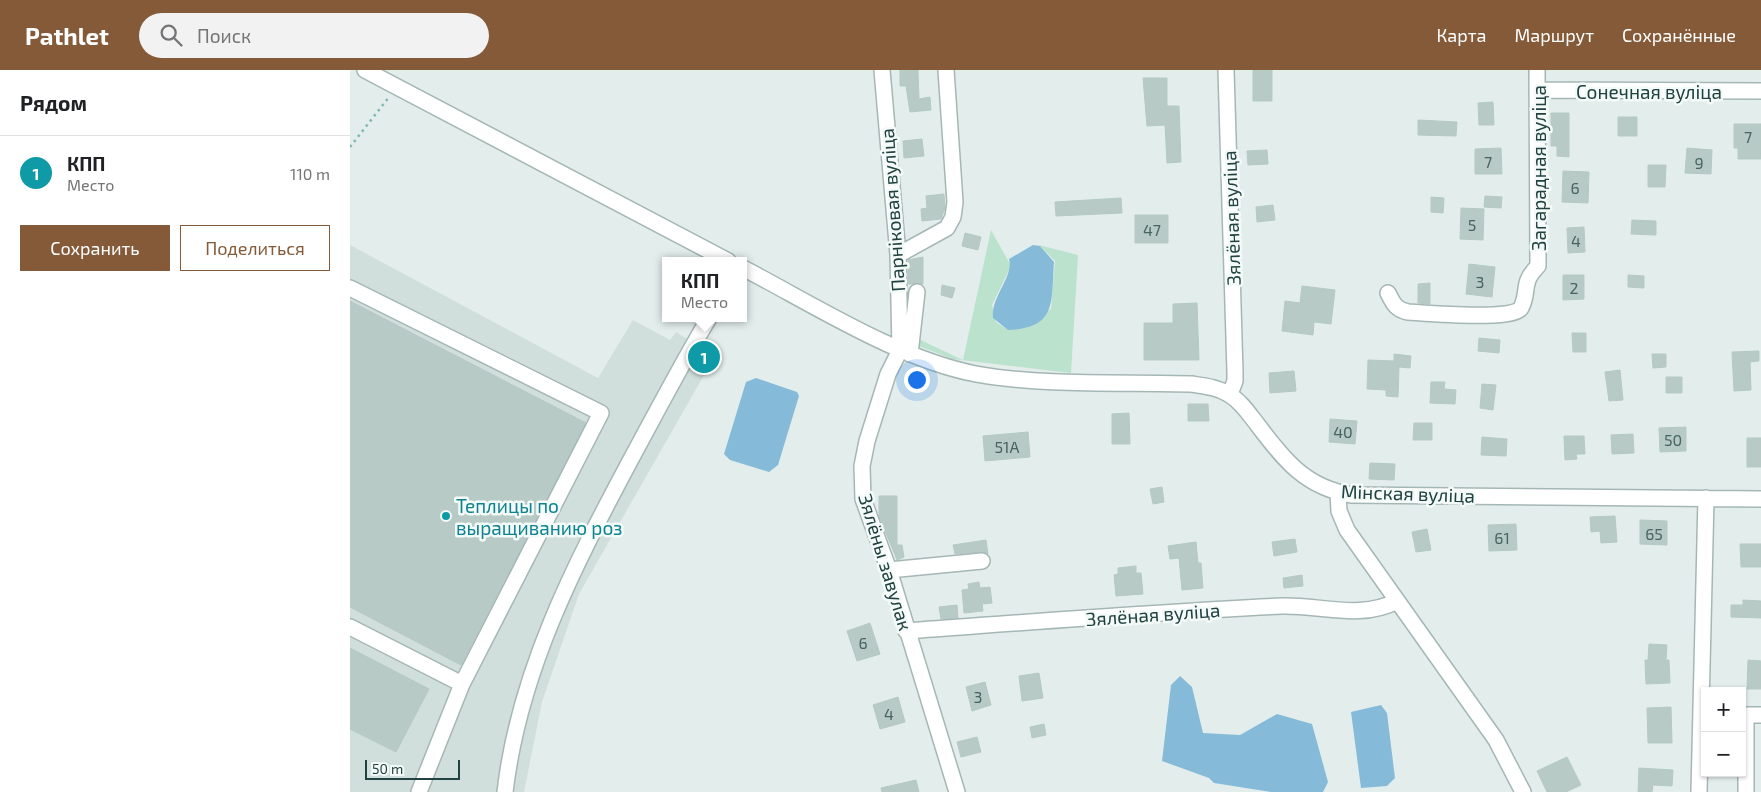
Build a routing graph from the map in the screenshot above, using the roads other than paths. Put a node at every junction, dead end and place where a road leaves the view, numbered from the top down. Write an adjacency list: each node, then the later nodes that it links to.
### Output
1 (365, 70): 9 (street)
2 (882, 70): 8 (street, Парніковая вуліца)
3 (946, 70): 8 (street)
4 (1226, 70): 16 (street, Зялёная вуліца)
5 (1537, 70): 6 (street, Загарадная вуліца)
6 (1538, 90): 7 (street, Сонечная вуліца); 13 (street, Загарадная вуліца)
7 (1761, 91)
8 (898, 255): 15 (street, Парніковая вуліца)
9 (720, 257)
10 (747, 270): 15 (street)
11 (350, 288): 25 (street)
12 (917, 292): 15 (street)
13 (1388, 292)
14 (707, 322): 28 (street)
15 (910, 354): 16 (street); 21 (street, Зялёны завулак)
16 (1230, 394): 17 (street, Мінская вуліца)
17 (1338, 493): 18 (street, Мінская вуліца); 22 (street)
18 (1706, 498): 19 (street, Мінская вуліца); 31 (street)
19 (1761, 499)
20 (982, 562): 21 (street)
21 (889, 570): 24 (street, Зялёны завулак)
22 (1397, 602): 24 (street, Зялёная вуліца); 30 (street)
23 (350, 627): 25 (street)
24 (906, 631): 29 (street, Зялёны завулак)
25 (462, 684): 27 (street)
26 (1761, 715): 32 (street)
27 (419, 792)
28 (505, 792)
29 (957, 792)
30 (1523, 792)
31 (1699, 792)
32 (1746, 792)

